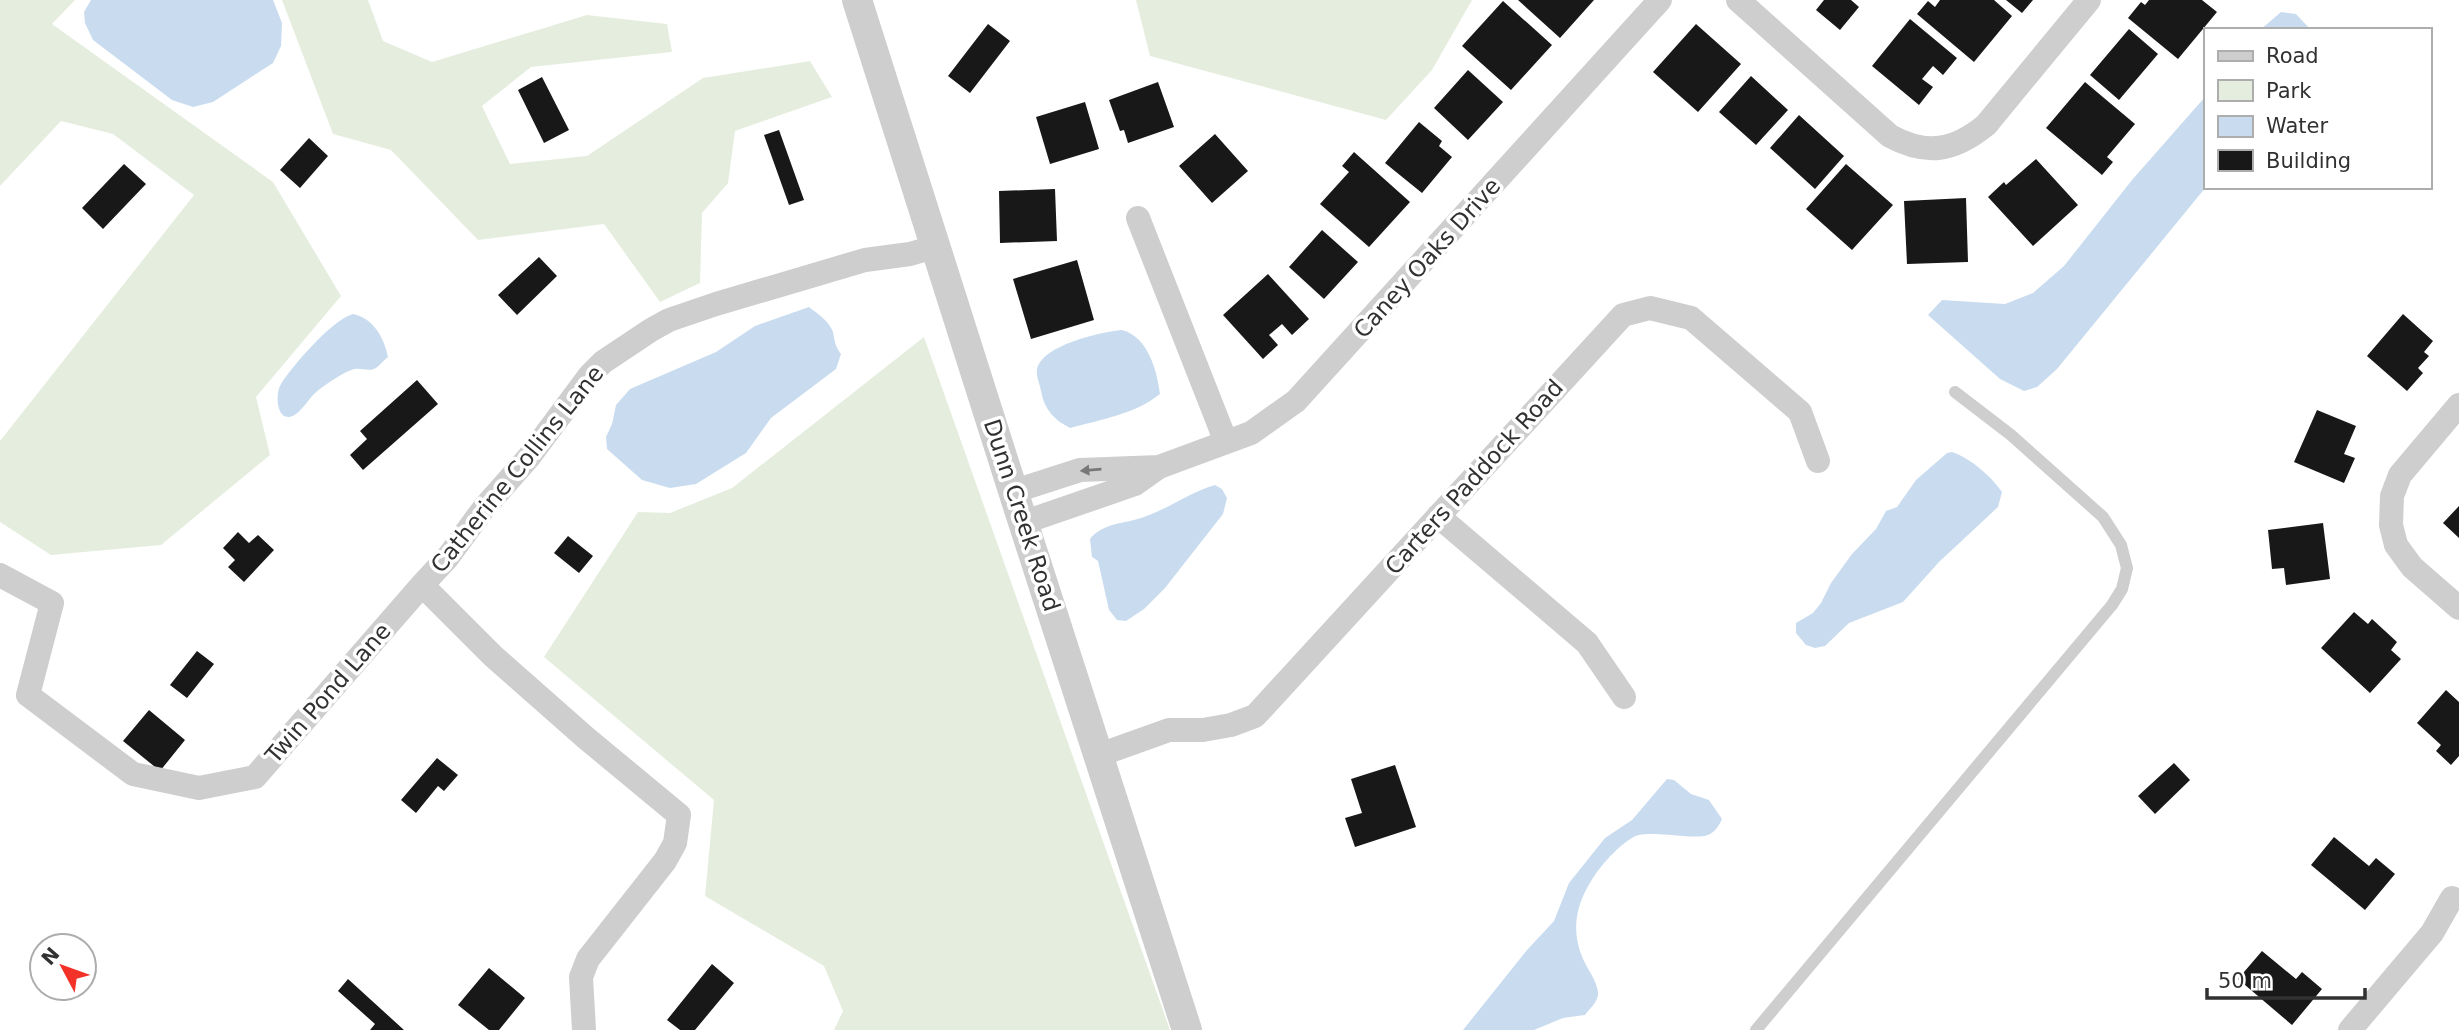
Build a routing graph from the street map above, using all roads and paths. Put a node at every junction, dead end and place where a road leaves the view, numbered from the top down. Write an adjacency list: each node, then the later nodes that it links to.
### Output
1 (857, 0): 6 (street, Dunn Creek Road)
2 (1660, 0): 9 (street, Caney Oaks Drive)
3 (1738, 0): 4 (street)
4 (2089, 0)
5 (1138, 218): 9 (street)
6 (934, 247): 12 (street, Dunn Creek Road); 16 (street, Catherine Collins Lane)
7 (1955, 392): 23 (lane)
8 (2459, 405): 17 (street)
9 (1226, 442): 11 (street, Caney Oaks Drive)
10 (1818, 461): 13 (street, Carters Paddock Road)
11 (1159, 467): 12 (street, Caney Oaks Drive, one-way to 12); 14 (street, Caney Oaks Drive)
12 (1015, 491): 14 (street, Dunn Creek Road)
13 (1438, 516): 18 (street); 19 (street, Carters Paddock Road)
14 (1025, 522): 19 (street, Dunn Creek Road)
15 (0, 575): 16 (street, Twin Pond Lane)
16 (422, 585): 21 (street, Catherine Collins Lane)
17 (2459, 608)
18 (1624, 696)
19 (1099, 755): 22 (street, Dunn Creek Road)
20 (2452, 898): 24 (street)
21 (584, 1030)
22 (1187, 1030)
23 (1756, 1030)
24 (2350, 1030)

